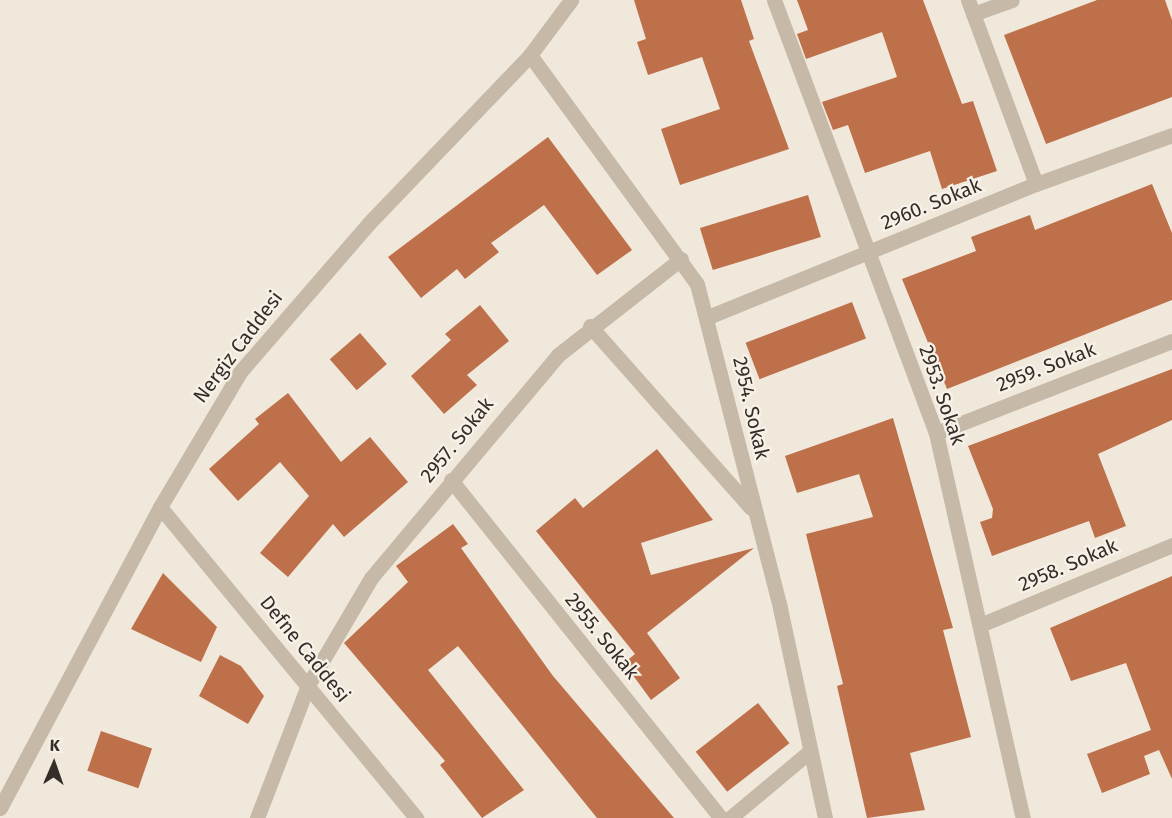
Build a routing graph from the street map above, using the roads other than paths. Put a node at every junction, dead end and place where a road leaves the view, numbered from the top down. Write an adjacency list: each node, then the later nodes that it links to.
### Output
1 (571, 0): 5 (street, Nergiz Caddesi)
2 (774, 0): 8 (street, 2953. Sokak)
3 (1012, 0): 4 (street)
4 (971, 7): 7 (street)
5 (530, 55): 9 (street, 2954. Sokak); 15 (street, Nergiz Caddesi)
6 (1172, 135): 7 (street, 2960. Sokak)
7 (1036, 184): 8 (street, 2960. Sokak)
8 (869, 252): 10 (street, 2960. Sokak); 13 (street, 2953. Sokak)
9 (681, 259): 10 (street, 2954. Sokak); 11 (street, 2957. Sokak)
10 (708, 317): 16 (street, 2954. Sokak)
11 (590, 326): 14 (street, 2957. Sokak); 16 (street)
12 (1172, 341): 13 (street, 2959. Sokak)
13 (936, 433): 18 (street, 2953. Sokak)
14 (451, 480): 19 (street, 2957. Sokak); 24 (street, 2955. Sokak)
15 (160, 507): 19 (street, Defne Caddesi); 21 (street, Nergiz Caddesi)
16 (753, 511): 20 (street, 2954. Sokak)
17 (1172, 545): 18 (street, 2958. Sokak)
18 (980, 625): 27 (street, 2953. Sokak)
19 (308, 685): 22 (street, 2957. Sokak); 23 (street, Defne Caddesi)
20 (810, 751): 25 (street); 26 (street, 2954. Sokak)
21 (0, 808)
22 (257, 818)
23 (416, 818)
24 (721, 818)
25 (730, 818)
26 (825, 818)
27 (1023, 818)

